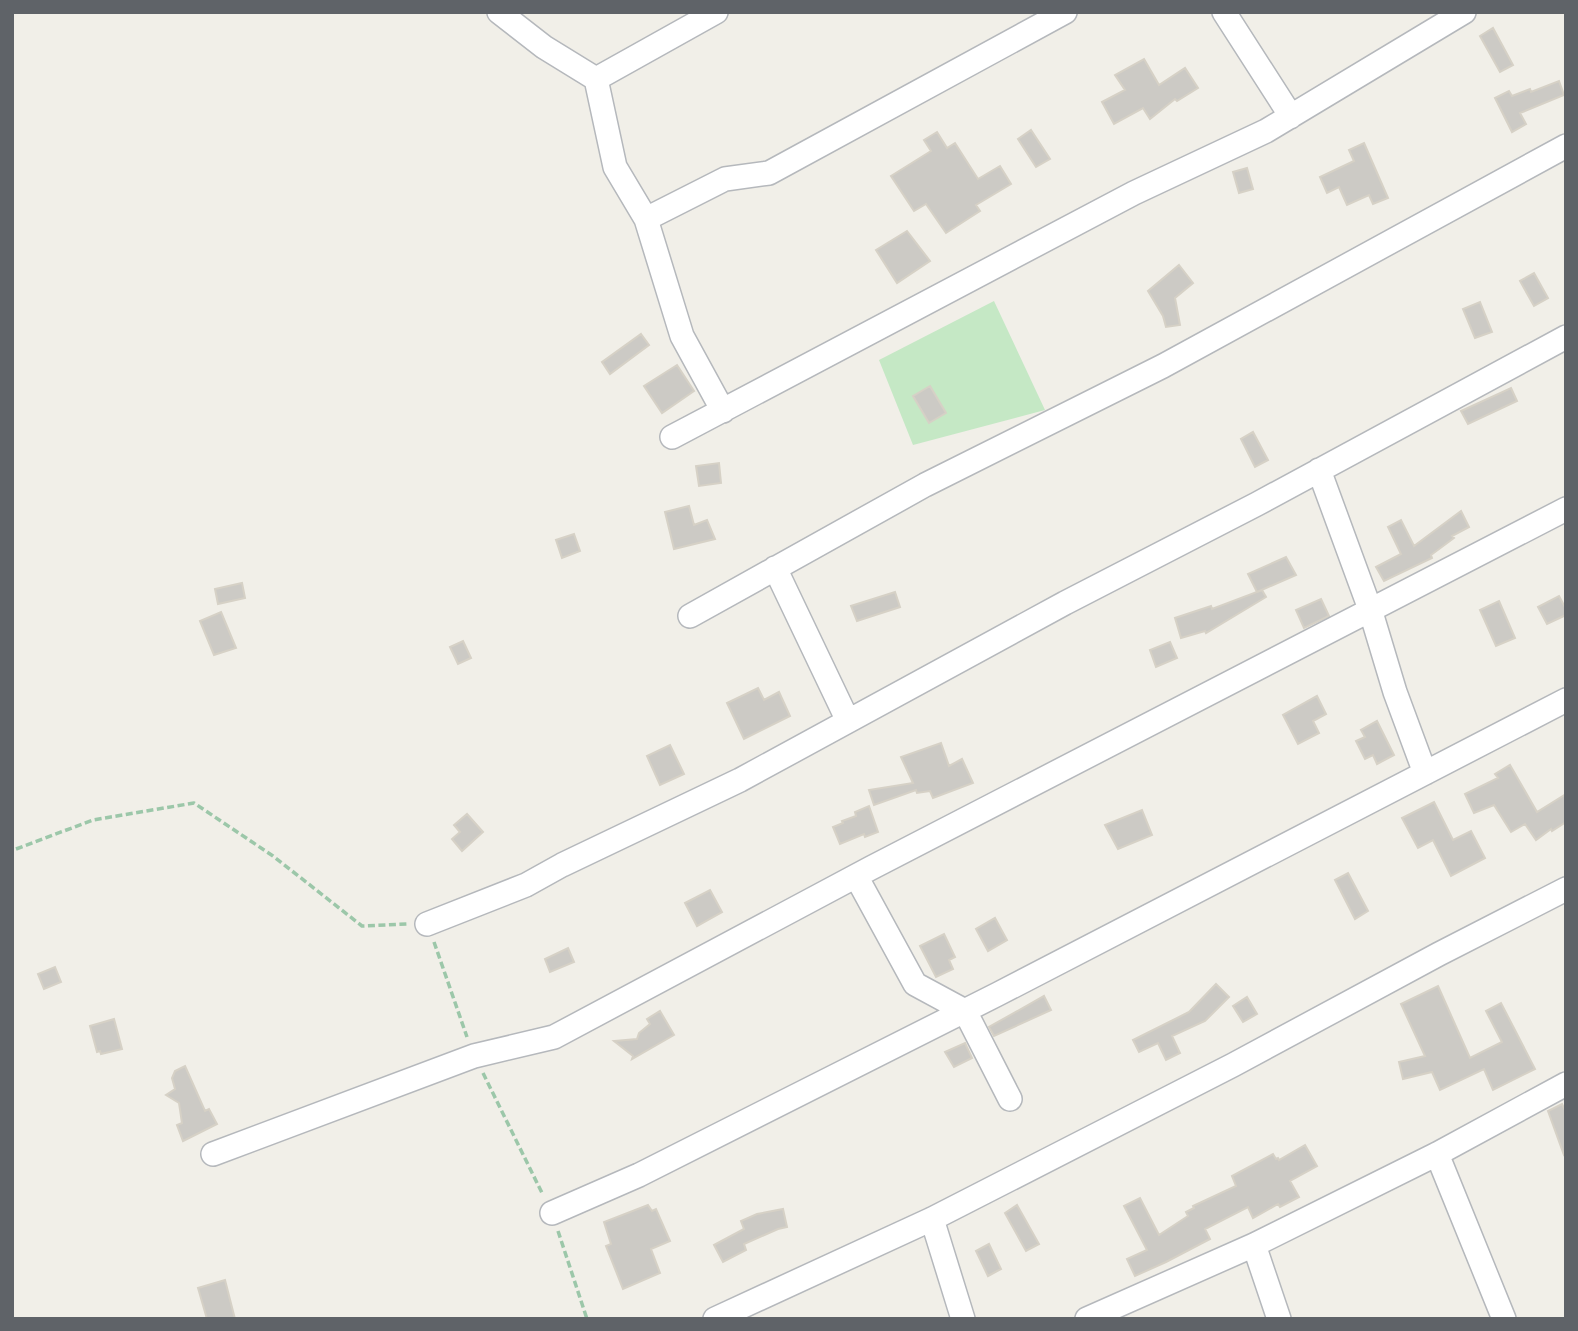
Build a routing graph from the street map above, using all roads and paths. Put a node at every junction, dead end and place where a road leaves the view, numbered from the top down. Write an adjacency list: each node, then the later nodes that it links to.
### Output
1 (499, 12): 6 (street)
2 (716, 12): 6 (street)
3 (1065, 12): 9 (street)
4 (1224, 12): 7 (street)
5 (1464, 12): 7 (street)
6 (596, 79): 9 (street)
7 (1290, 117): 11 (street)
8 (1566, 146): 15 (street)
9 (646, 219): 11 (street)
10 (1566, 337): 13 (street)
11 (723, 411): 12 (street)
12 (672, 437)
13 (1320, 470): 16 (street); 19 (street)
14 (1566, 509): 16 (street)
15 (775, 568): 17 (street); 19 (street)
16 (1370, 609): 20 (street); 22 (street)
17 (690, 617)
18 (1566, 700): 20 (street)
19 (848, 721): 24 (street)
20 (1425, 773): 25 (street)
21 (16, 849): 24 (path)
22 (856, 876): 25 (street); 26 (street)
23 (1566, 889): 32 (street)
24 (427, 924): 26 (path)
25 (965, 1011): 28 (street); 31 (street)
26 (474, 1056): 29 (street); 31 (path)
27 (1566, 1084): 30 (street)
28 (1010, 1099)
29 (213, 1154)
30 (1437, 1154): 33 (street); 39 (street)
31 (552, 1213): 34 (path)
32 (932, 1219): 35 (street); 36 (street)
33 (1254, 1245): 37 (street); 38 (street)
34 (587, 1319)
35 (715, 1319)
36 (963, 1319)
37 (1087, 1319)
38 (1279, 1319)
39 (1504, 1319)

